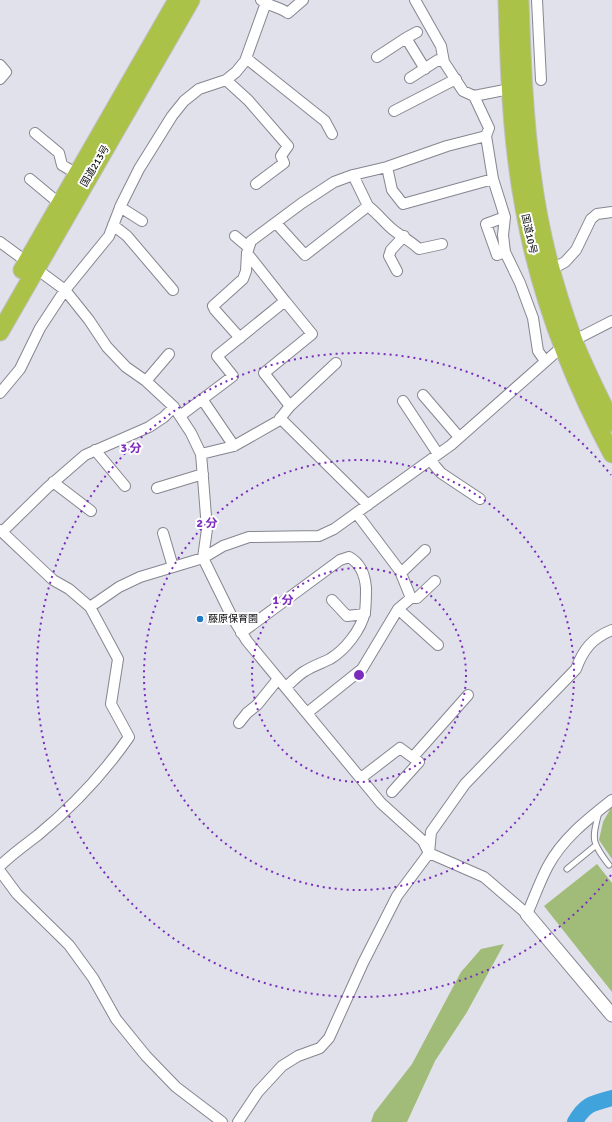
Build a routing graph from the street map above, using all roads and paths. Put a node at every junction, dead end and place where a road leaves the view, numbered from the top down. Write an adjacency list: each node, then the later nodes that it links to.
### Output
1 (177, 0): 28 (highway, 国道213号)
2 (191, 0): 47 (highway, 国道213号)
3 (303, 0): 8 (street)
4 (415, 0): 13 (street)
5 (507, 0): 21 (highway, 国道10号)
6 (520, 0): 48 (highway, 国道10号)
7 (537, 0): 20 (street)
8 (265, 1): 12 (street)
9 (417, 32): 10 (street)
10 (406, 38): 11 (street); 15 (street)
11 (377, 57)
12 (246, 58): 18 (street); 25 (street)
13 (444, 62): 15 (street); 19 (street)
14 (0, 65): 17 (street)
15 (425, 69): 16 (street)
16 (410, 78)
17 (0, 79)
18 (226, 80): 32 (street); 35 (street)
19 (456, 80): 22 (street); 23 (street)
20 (541, 80)
21 (510, 89): 22 (street); 57 (highway, 国道10号)
22 (474, 96): 26 (street)
23 (394, 111)
24 (35, 133): 28 (street)
25 (332, 134)
26 (486, 136): 27 (street); 31 (street)
27 (386, 167): 29 (street); 31 (street)
28 (77, 174): 33 (highway, 国道213号)
29 (353, 175): 34 (street); 39 (street)
30 (30, 179): 33 (street)
31 (493, 179): 37 (street)
32 (256, 184)
33 (60, 204): 47 (highway, 国道213号)
34 (368, 206): 39 (street); 42 (street)
35 (120, 207): 38 (street); 40 (street)
36 (612, 212): 48 (street)
37 (505, 217): 46 (street); 46 (street)
38 (142, 221)
39 (276, 223): 45 (street)
40 (113, 225): 50 (street); 51 (street)
41 (235, 236): 45 (street)
42 (404, 236): 44 (street); 49 (street)
43 (0, 242): 47 (street)
44 (442, 244)
45 (247, 250): 52 (street); 56 (street)
46 (505, 252): 59 (street)
47 (31, 266): 50 (street); 53 (highway, 国道213号); 55 (highway, 国道213号)
48 (552, 269): 57 (highway, 国道10号)
49 (397, 271)
50 (64, 290): 61 (street); 62 (street)
51 (173, 290)
52 (285, 301): 56 (street); 66 (street)
53 (0, 309)
54 (612, 321): 57 (street)
55 (0, 332)
56 (240, 338): 64 (street)
57 (568, 343): 59 (street); 70 (highway, 国道10号); 75 (highway, 国道10号)
58 (169, 354): 61 (street)
59 (545, 361): 71 (street)
60 (336, 363): 66 (street)
61 (146, 381): 67 (street)
62 (0, 393)
63 (423, 395): 71 (street)
64 (202, 399): 68 (street); 72 (street)
65 (403, 401): 76 (street)
66 (290, 406): 69 (street)
67 (174, 407): 68 (street); 73 (street)
68 (180, 416): 74 (street)
69 (280, 418): 72 (street); 82 (street)
70 (612, 424)
71 (459, 437): 76 (street)
72 (234, 446): 74 (street)
73 (95, 450): 78 (street); 79 (street)
74 (201, 454): 77 (street)
75 (612, 454)
76 (434, 457): 81 (street); 82 (street)
77 (203, 474): 80 (street); 88 (street)
78 (53, 482): 83 (street); 85 (street)
79 (125, 486)
80 (157, 488)
81 (480, 499)
82 (368, 505): 84 (street)
83 (90, 511)
84 (357, 514): 88 (street); 90 (street)
85 (1, 530): 94 (street)
86 (163, 533): 89 (street)
87 (425, 550): 90 (street)
88 (203, 558): 89 (street); 98 (street)
89 (173, 567): 94 (street)
90 (400, 573): 92 (street)
91 (435, 580): 92 (street)
92 (411, 598): 95 (street)
93 (332, 600): 96 (street)
94 (90, 607): 113 (street)
95 (398, 609): 99 (street); 103 (street)
96 (365, 614): 98 (street); 101 (street)
97 (612, 630): 111 (street)
98 (241, 633): 100 (street)
99 (438, 645)
100 (278, 679): 101 (street); 104 (street)
101 (286, 687): 103 (street)
102 (468, 695): 105 (street)
103 (307, 713): 106 (street)
104 (239, 723)
105 (412, 757): 106 (street); 107 (street)
106 (361, 778): 111 (street)
107 (392, 792)
108 (612, 800): 109 (street)
109 (600, 809): 110 (lane); 116 (street)
110 (595, 846): 112 (lane); 114 (lane)
111 (429, 853): 116 (street); 119 (street)
112 (609, 865)
113 (0, 866)
114 (567, 869)
115 (0, 871): 118 (street)
116 (527, 914): 117 (street)
117 (612, 1015)
118 (222, 1122)
119 (238, 1122)

